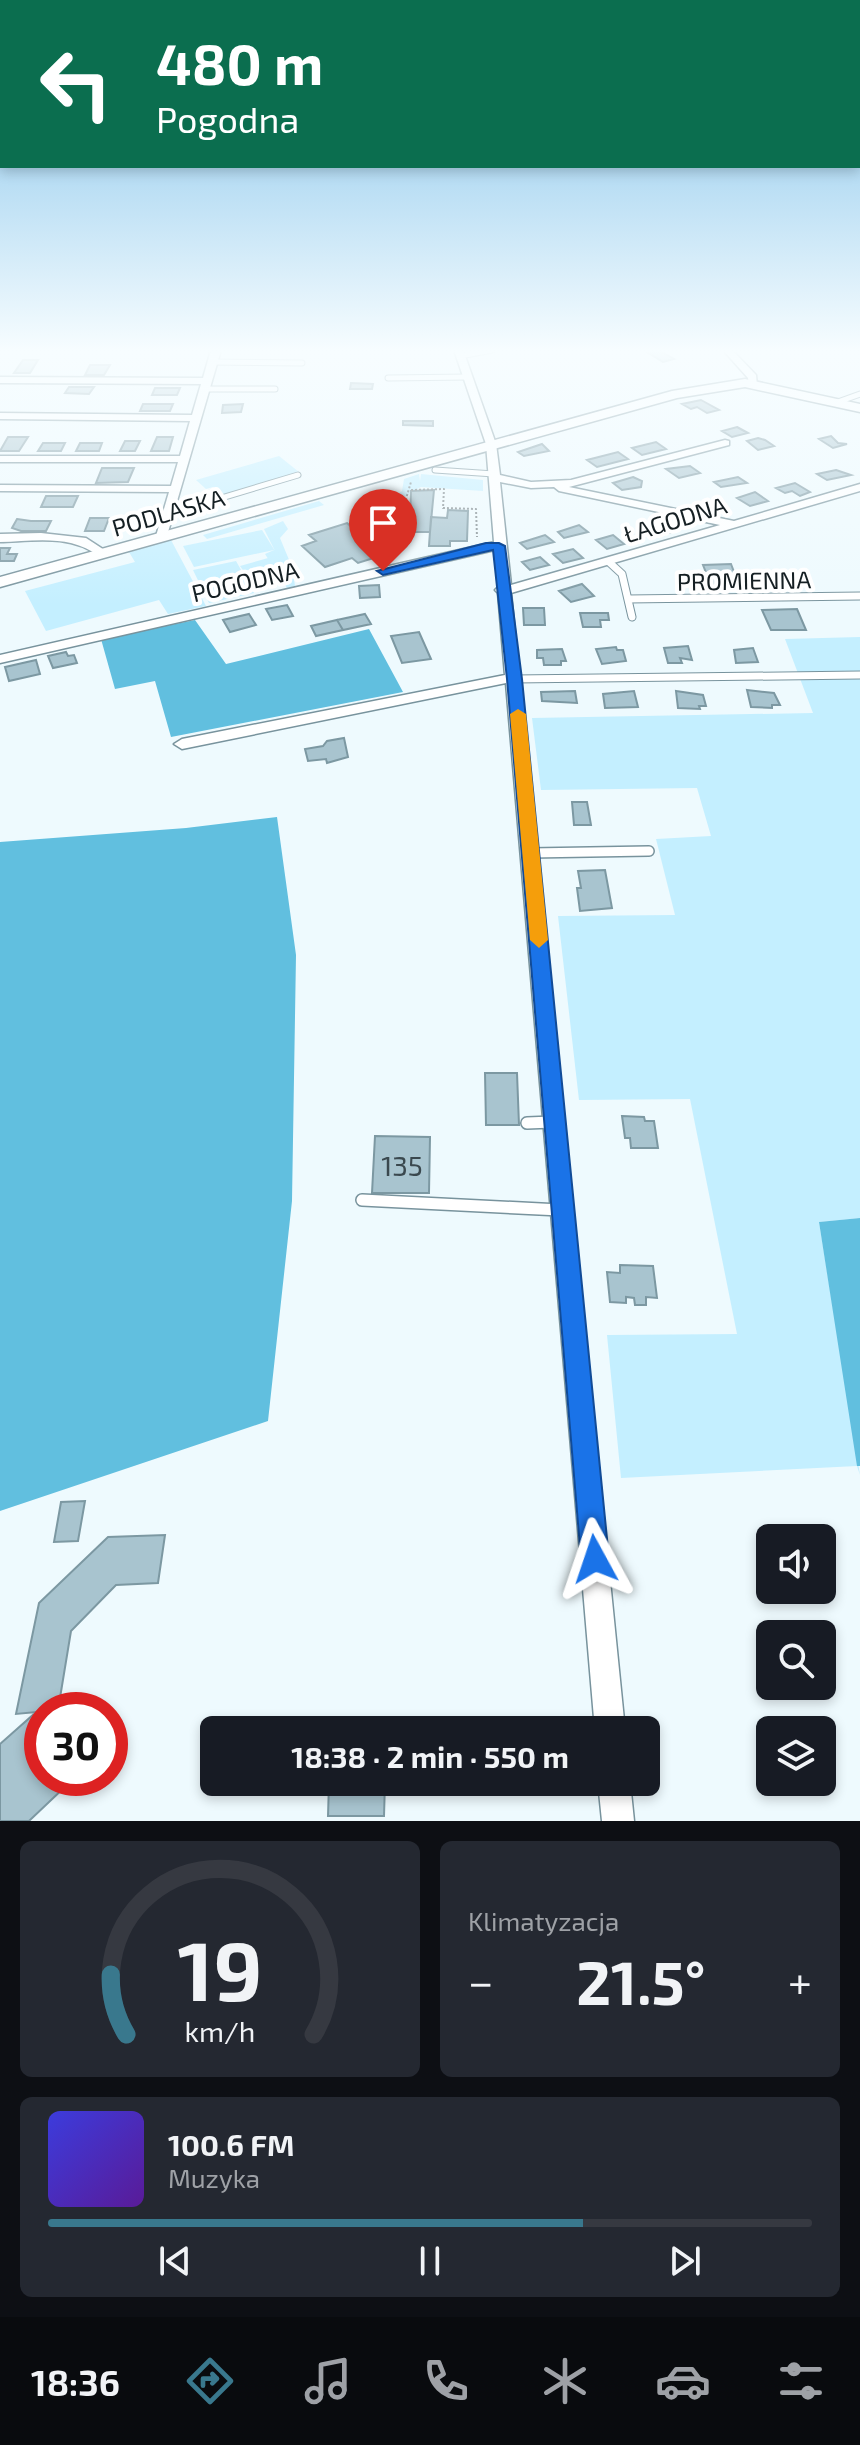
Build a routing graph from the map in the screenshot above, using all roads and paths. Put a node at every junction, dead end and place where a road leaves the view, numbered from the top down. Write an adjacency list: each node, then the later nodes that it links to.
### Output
1 (191, 435): 7 (street)
2 (488, 435): 5 (street)
3 (524, 435): 5 (street, PODLASKA)
4 (725, 443): 11 (street)
5 (491, 444): 10 (street); 22 (street, PODLASKA)
6 (0, 459): 7 (street)
7 (183, 459): 14 (street)
8 (435, 470): 10 (lane)
9 (298, 475): 16 (lane)
10 (494, 475): 11 (street); 25 (street)
11 (550, 485): 18 (street)
12 (860, 487): 18 (street, ŁAGODNA)
13 (0, 488): 14 (street)
14 (174, 489): 16 (street)
15 (402, 509): 17 (path); 19 (path); 24 (path)
16 (168, 514): 22 (street)
17 (400, 519)
18 (736, 524): 27 (street, ŁAGODNA)
19 (365, 529): 20 (path); 21 (path)
20 (369, 533)
21 (363, 535)
22 (162, 536): 26 (street, PODLASKA)
23 (0, 538): 26 (street)
24 (478, 541)
25 (499, 546): 29 (street); 33 (street, POGODNA)
26 (103, 553): 28 (street, PODLASKA)
27 (609, 562): 29 (street, ŁAGODNA); 31 (lane)
28 (0, 582)
29 (502, 590): 35 (street)
30 (860, 596): 31 (lane, PROMIENNA)
31 (628, 599): 32 (lane)
32 (632, 617)
33 (0, 659)
34 (860, 675): 35 (lane)
35 (515, 679): 36 (street); 38 (street)
36 (182, 744)
37 (649, 851): 38 (lane)
38 (531, 853): 39 (street)
39 (556, 1122): 40 (lane); 42 (street)
40 (527, 1123)
41 (362, 1200): 42 (lane)
42 (564, 1210): 43 (street)
43 (609, 1716)
44 (615, 1796): 45 (street)
45 (618, 1821)

